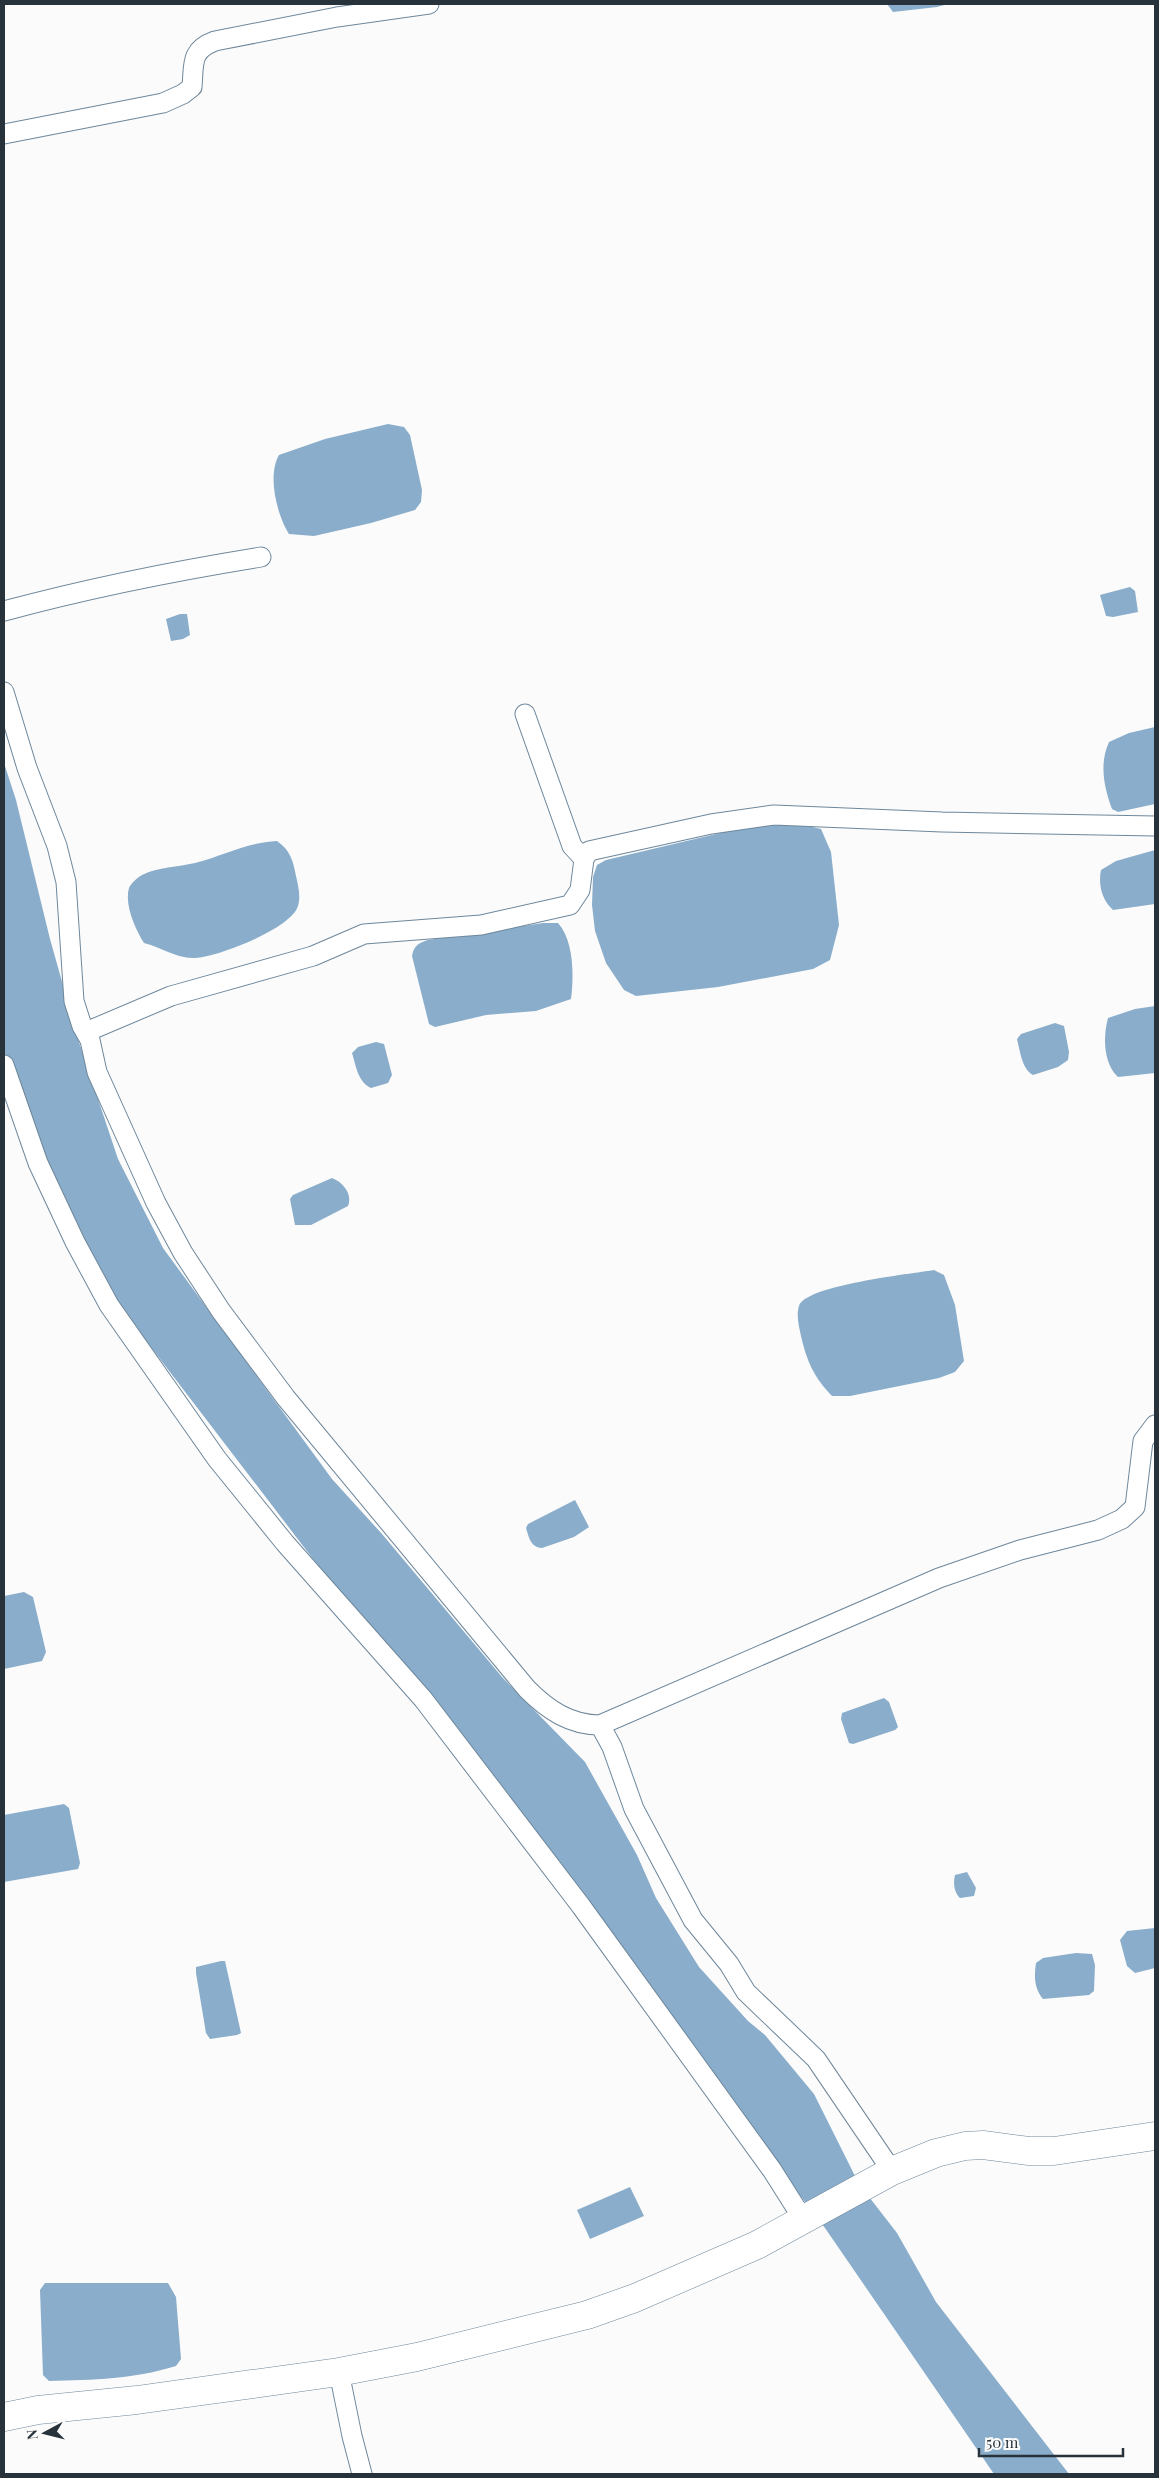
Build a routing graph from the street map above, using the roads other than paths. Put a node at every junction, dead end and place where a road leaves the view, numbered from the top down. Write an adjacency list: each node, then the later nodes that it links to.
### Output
1 (430, 4): 2 (street)
2 (4, 134)
3 (261, 557): 4 (street)
4 (4, 611)
5 (4, 692): 9 (street)
6 (525, 714): 8 (street)
7 (1155, 826): 8 (street)
8 (584, 859): 9 (street)
9 (86, 1032): 12 (street)
10 (4, 1065): 15 (street)
11 (1155, 1425): 12 (street)
12 (600, 1725): 14 (street)
13 (1155, 2136): 14 (street)
14 (885, 2175): 15 (street)
15 (807, 2217): 16 (street)
16 (339, 2372): 17 (street); 18 (street)
17 (4, 2417)
18 (362, 2474)

